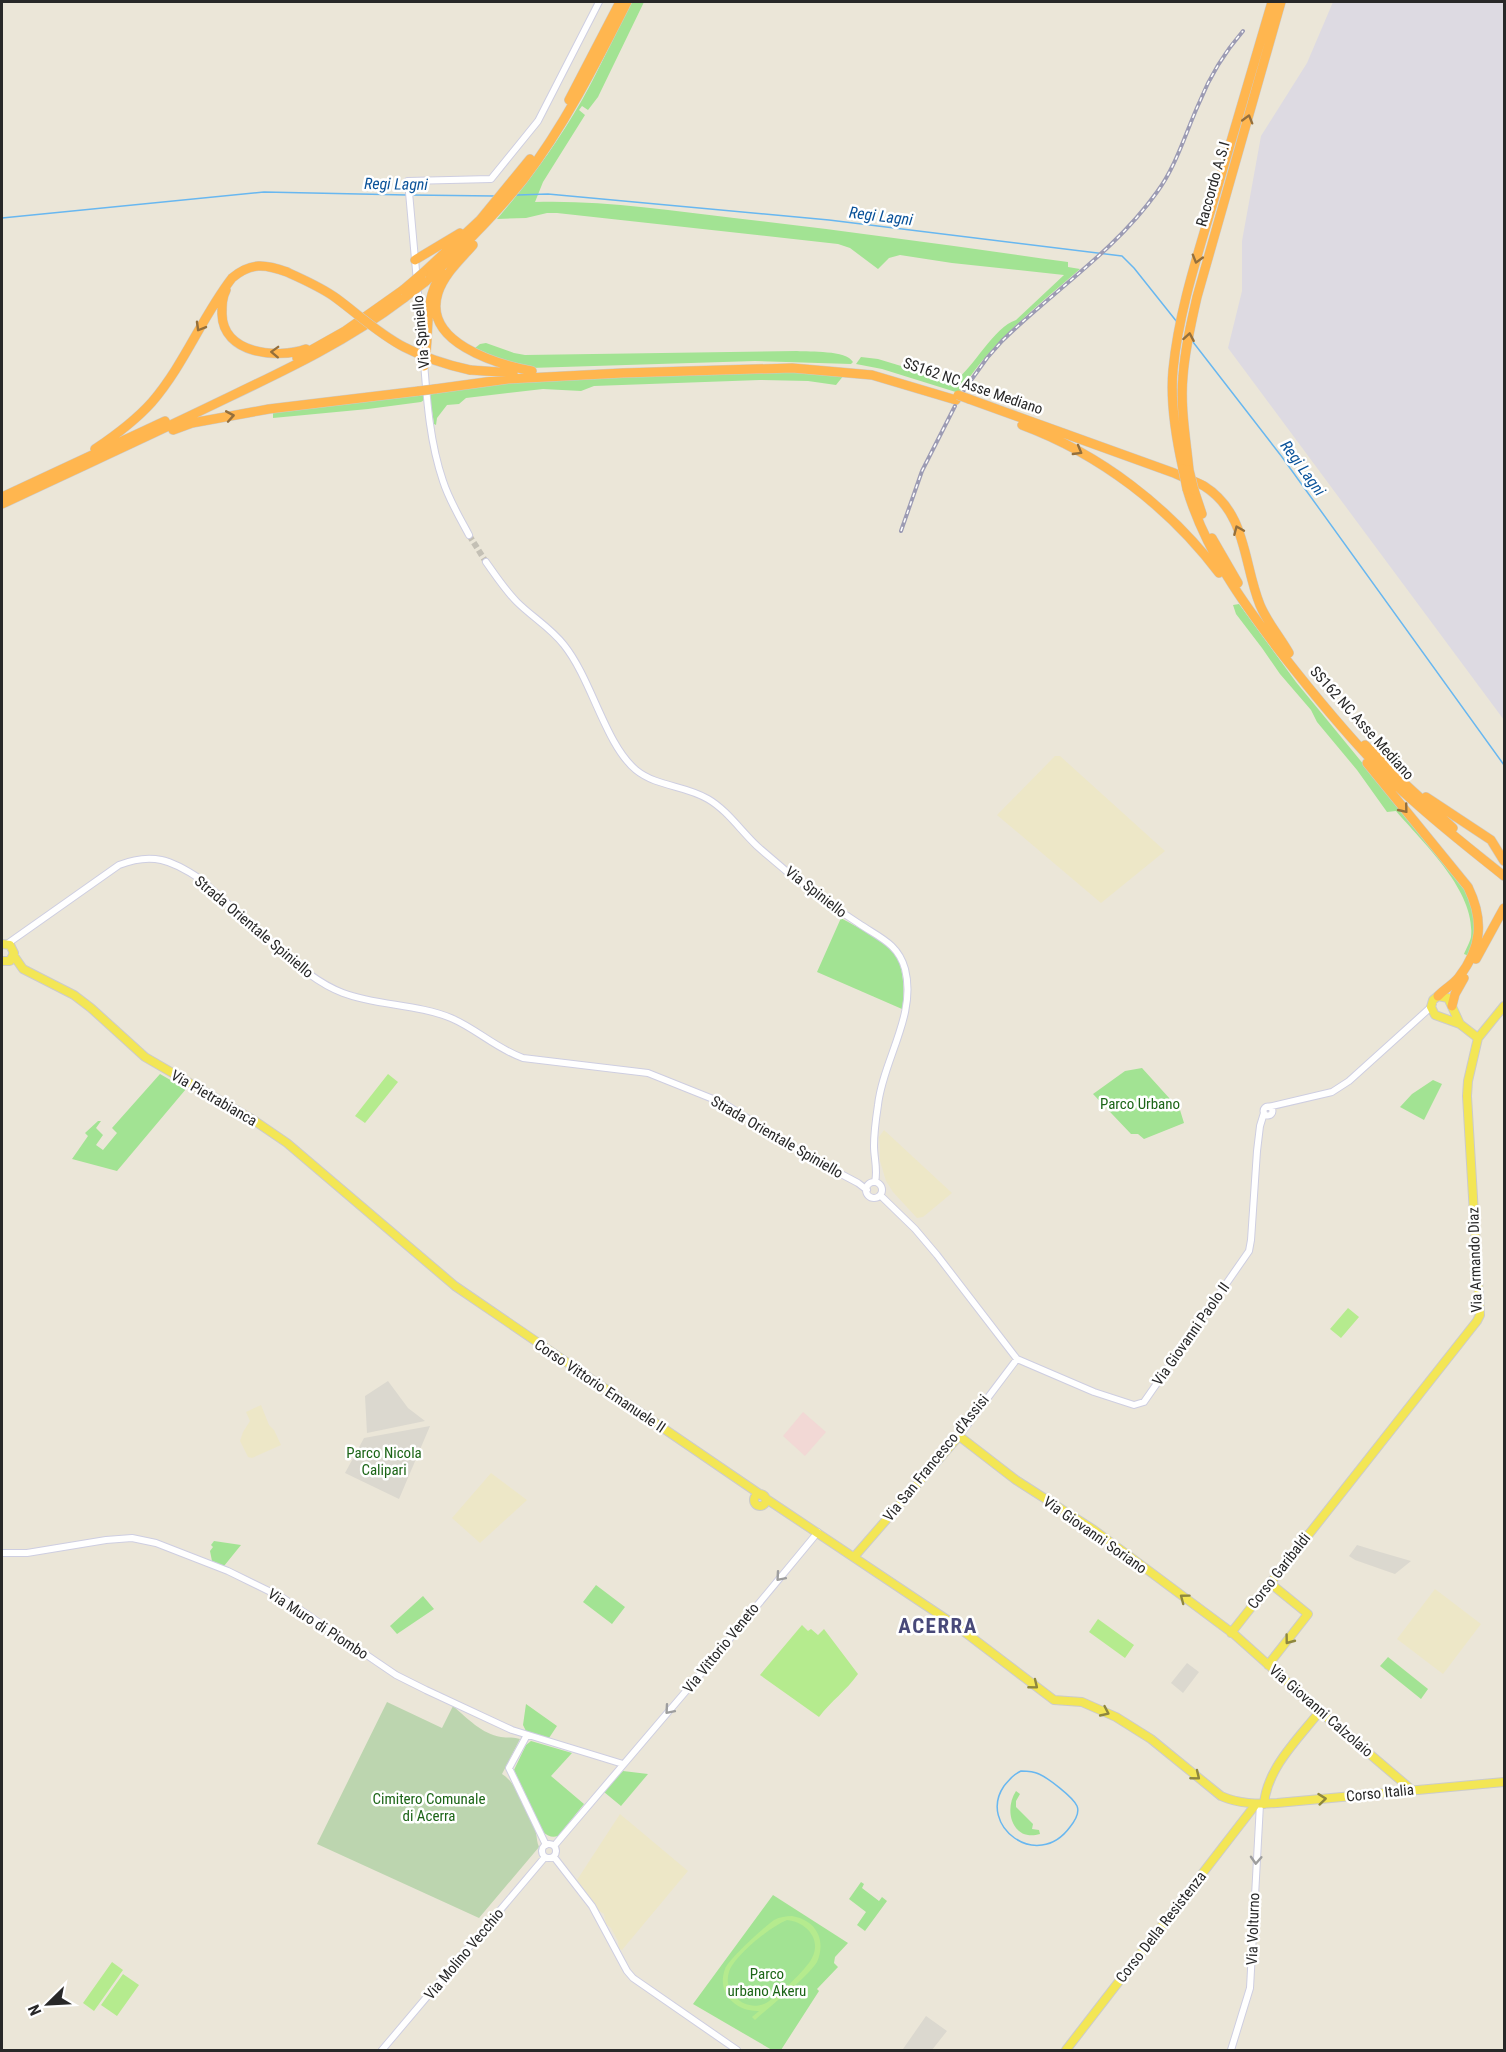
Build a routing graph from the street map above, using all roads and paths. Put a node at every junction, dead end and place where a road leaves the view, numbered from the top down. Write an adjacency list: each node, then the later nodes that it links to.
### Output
1 (599, 2): 10 (street, Via Spiniello)
2 (620, 2): 6 (highway)
3 (627, 2): 6 (highway)
4 (1272, 2): 14 (highway, Raccordo A.S.I, one-way to 14)
5 (1281, 2): 14 (highway, Raccordo A.S.I, one-way to 5)
6 (520, 177): 7 (highway); 8 (highway)
7 (491, 218): 9 (highway); 18 (highway)
8 (477, 222): 10 (highway); 12 (highway)
9 (460, 250): 12 (highway); 16 (highway)
10 (415, 260): 16 (street, Via Spiniello)
11 (287, 274): 15 (highway, one-way to 11); 19 (highway, bridge); 23 (highway, one-way to 23)
12 (424, 278): 13 (highway, bridge)
13 (404, 294): 15 (highway); 22 (highway)
14 (1192, 295): 24 (highway, Raccordo A.S.I, one-way to 14); 24 (highway, Raccordo A.S.I)
15 (331, 340): 23 (highway)
16 (424, 366): 27 (street, Via Spiniello)
17 (835, 368): 18 (highway, SS162 NC Asse Mediano); 20 (highway, SS162 NC Asse Mediano); 21 (highway, SS162 NC Asse Mediano, bridge)
18 (532, 371): 19 (highway)
19 (470, 372): 20 (highway)
20 (508, 379): 22 (highway, one-way to 20, bridge)
21 (968, 401): 29 (highway, SS162 NC Asse Mediano, one-way to 29); 30 (highway, SS162 NC Asse Mediano, one-way to 21)
22 (134, 443): 26 (highway)
23 (65, 468): 25 (highway)
24 (1186, 470): 29 (highway, bridge)
25 (2, 497)
26 (2, 504)
27 (470, 535)
28 (486, 562): 46 (street, Via Spiniello)
29 (1233, 586): 30 (highway)
30 (1253, 609): 31 (highway, SS162 NC Asse Mediano); 32 (highway, SS162 NC Asse Mediano)
31 (1316, 698): 33 (highway, SS162 NC Asse Mediano); 38 (highway, one-way to 38)
32 (1354, 732): 33 (highway, SS162 NC Asse Mediano); 33 (highway)
33 (1497, 862): 34 (highway, SS162 NC Asse Mediano); 35 (highway, SS162 NC Asse Mediano)
34 (1504, 868)
35 (1504, 876)
36 (1504, 908): 39 (highway)
37 (8, 953): 47 (street, Strada Orientale Spiniello); 49 (main road, Via Pietrabianca)
38 (1438, 996): 39 (main road); 41 (main road)
39 (1452, 1006): 42 (main road); 44 (main road)
40 (1504, 1006): 45 (main road, Via Armando Diaz)
41 (1431, 1007): 42 (main road); 43 (street, Via Giovanni Paolo II)
42 (1441, 1017): 43 (street, Via Giovanni Paolo II); 44 (main road)
43 (1413, 1024): 50 (street, Via Giovanni Paolo II)
44 (1460, 1024): 45 (main road)
45 (1478, 1038): 52 (main road, Via Armando Diaz)
46 (875, 1182): 47 (street); 48 (street, Via Spiniello)
47 (867, 1190): 48 (street, Via Spiniello)
48 (880, 1195): 50 (street, Via Spiniello)
49 (455, 1286): 53 (main road, Corso Vittorio Emanuele II)
50 (1017, 1359): 51 (street, Via San Francesco d'Assisi)
51 (959, 1436): 55 (main road, Via San Francesco d'Assisi); 57 (main road, Via Giovanni Soriano, one-way to 51)
52 (1328, 1510): 56 (main road, Corso Garibaldi)
53 (818, 1532): 55 (main road); 61 (street, Via Vittorio Veneto, one-way to 61)
54 (2, 1553): 60 (street, Via Muro di Piombo)
55 (854, 1557): 64 (main road, Corso Italia, one-way to 64)
56 (1270, 1583): 57 (main road, Corso Garibaldi); 58 (main road, one-way to 58)
57 (1231, 1633): 58 (main road, Via Giovanni Calzolaio)
58 (1269, 1665): 59 (main road, Via Giovanni Calzolaio)
59 (1320, 1711): 63 (main road, Via Giovanni Calzolaio); 64 (main road)
60 (527, 1735): 61 (street, Via Muro di Piombo); 65 (street)
61 (623, 1764): 66 (street)
62 (1504, 1782): 63 (main road, Corso Italia)
63 (1412, 1790): 64 (main road, Corso Italia, one-way to 63)
64 (1260, 1804): 71 (main road, Corso Della Resistenza); 72 (street, Via Volturno, one-way to 72)
65 (546, 1845): 66 (street); 67 (street)
66 (554, 1846): 68 (street)
67 (545, 1857): 68 (street); 69 (street, Via Molino Vecchio)
68 (554, 1857): 70 (street)
69 (382, 2050)
70 (737, 2050)
71 (1066, 2050)
72 (1231, 2050)

